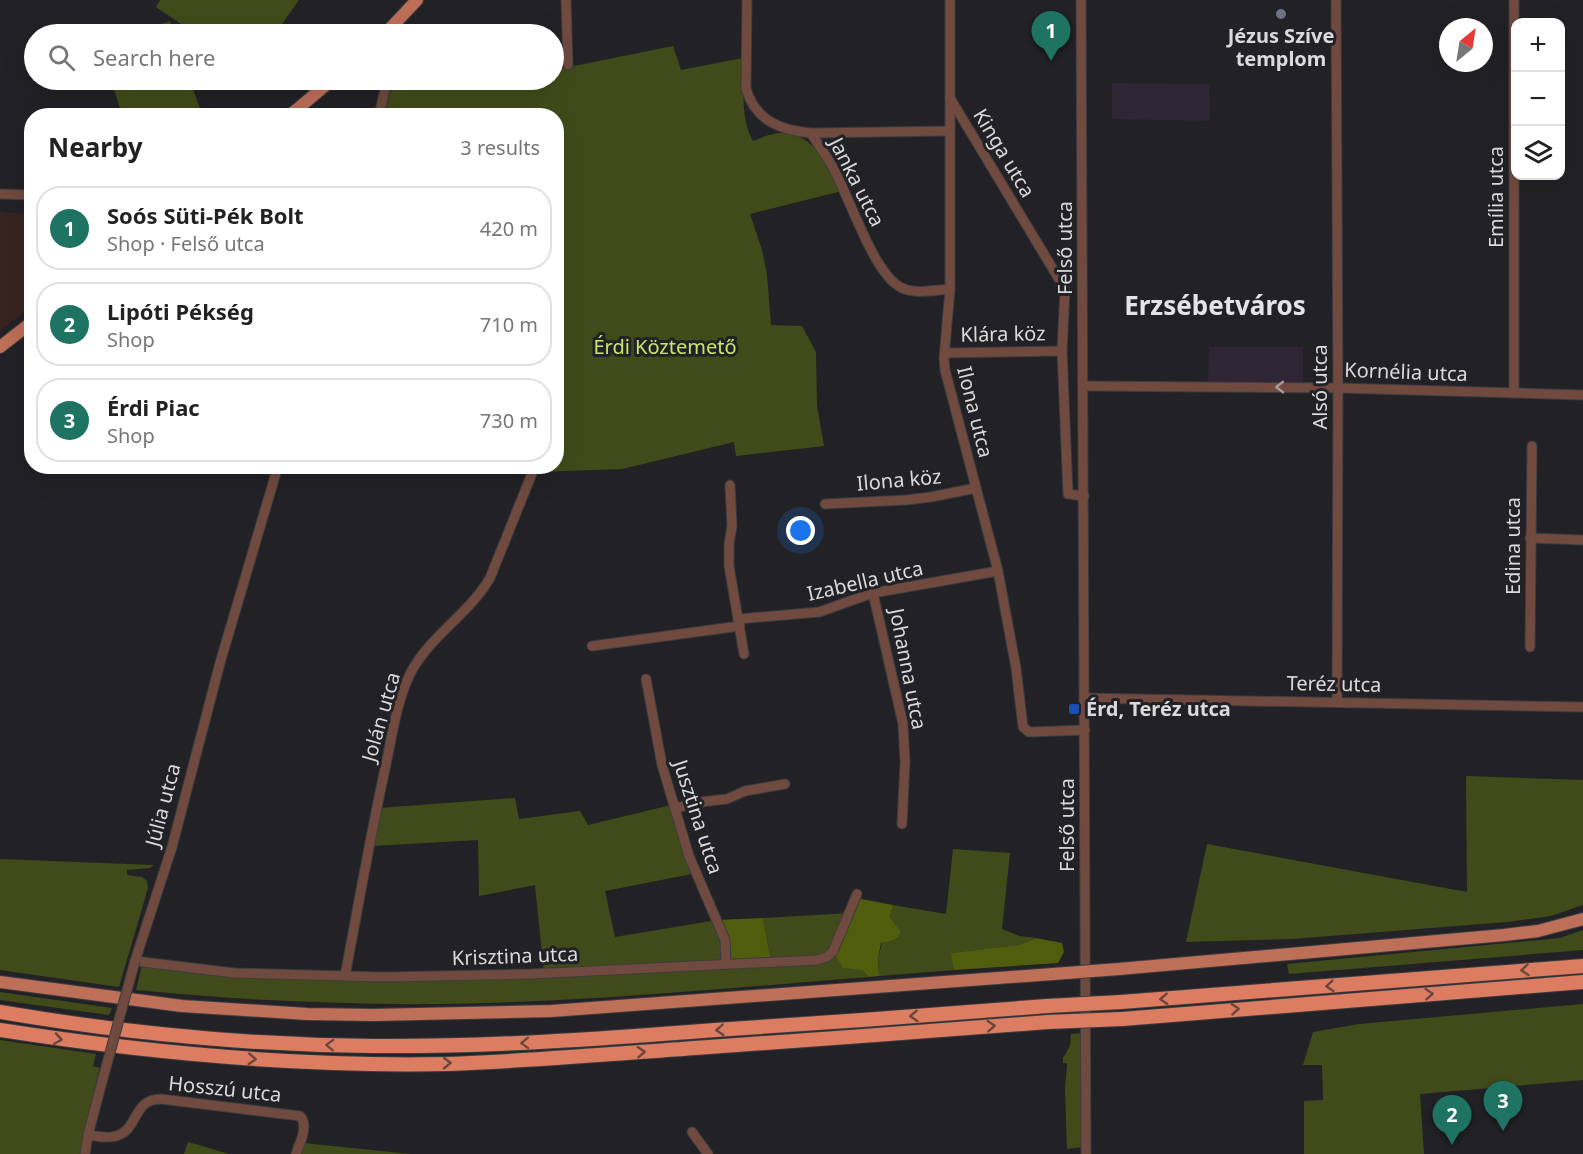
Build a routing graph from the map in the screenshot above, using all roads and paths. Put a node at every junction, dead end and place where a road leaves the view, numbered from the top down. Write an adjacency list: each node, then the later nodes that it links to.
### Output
1 (566, 0): 9 (street)
2 (747, 0): 16 (street, Janka utca)
3 (950, 0): 12 (street, Ilona utca)
4 (1081, 0): 25 (street, Felső utca)
5 (1336, 0): 26 (street, Alsó utca)
6 (1514, 0): 27 (street, Emília utca)
7 (414, 2): 8 (main road)
8 (399, 24)
9 (568, 65)
10 (320, 90): 13 (main road)
11 (385, 90): 14 (street)
12 (950, 98): 15 (street, Ilona utca); 20 (street, Kinga utca)
13 (299, 108)
14 (381, 108)
15 (949, 131): 16 (street); 19 (street, Ilona utca)
16 (811, 133): 19 (street, Janka utca)
17 (0, 194): 18 (street)
18 (24, 195)
19 (950, 289): 24 (street, Ilona utca)
20 (1065, 289): 23 (street, Felső utca)
21 (24, 328): 22 (main road)
22 (0, 346)
23 (1062, 351): 24 (street, Klára köz); 34 (street, Felső utca)
24 (945, 353): 33 (street, Ilona utca)
25 (1084, 386): 26 (street, Kornélia utca, one-way to 25); 34 (street, Felső utca)
26 (1338, 388): 27 (street, Kornélia utca); 46 (street, Alsó utca)
27 (1514, 393): 28 (street, Kornélia utca)
28 (1583, 395)
29 (1532, 446): 36 (street, Edina utca)
30 (276, 474): 54 (street, Júlia utca)
31 (532, 474): 57 (street, Jolán utca)
32 (730, 485): 40 (street)
33 (976, 488): 35 (street, Ilona köz); 38 (street, Ilona utca)
34 (1084, 496): 45 (street, Felső utca)
35 (825, 504)
36 (1530, 538): 37 (street); 42 (street, Edina utca)
37 (1583, 540)
38 (998, 571): 39 (street, Izabella utca); 48 (street, Ilona utca)
39 (873, 593): 40 (street, Izabella utca); 51 (street, Johanna utca)
40 (739, 623): 41 (street, Izabella utca); 43 (street)
41 (592, 646)
42 (1530, 647)
43 (744, 654)
44 (646, 679): 50 (street, Jusztina utca)
45 (1084, 698): 46 (street, Teréz utca); 48 (street, Felső utca)
46 (1337, 702): 47 (street, Teréz utca)
47 (1583, 707)
48 (1085, 730): 67 (street, Felső utca)
49 (785, 784): 50 (street)
50 (675, 809): 55 (street, Jusztina utca)
51 (902, 825)
52 (857, 894): 55 (street, Krisztina utca)
53 (1583, 919): 58 (main road, bridge)
54 (135, 961): 57 (street, Krisztina utca); 63 (street, Júlia utca, bridge)
55 (726, 963): 57 (street, Krisztina utca)
56 (1583, 966): 60 (highway, one-way to 60, bridge)
57 (345, 976)
58 (0, 982)
59 (1583, 982): 61 (highway, one-way to 59, bridge)
60 (0, 1012)
61 (0, 1029)
62 (692, 1132): 66 (street)
63 (88, 1135): 64 (street, Júlia utca); 65 (street, Hosszú utca)
64 (85, 1154)
65 (296, 1154)
66 (708, 1154)
67 (1086, 1154)

